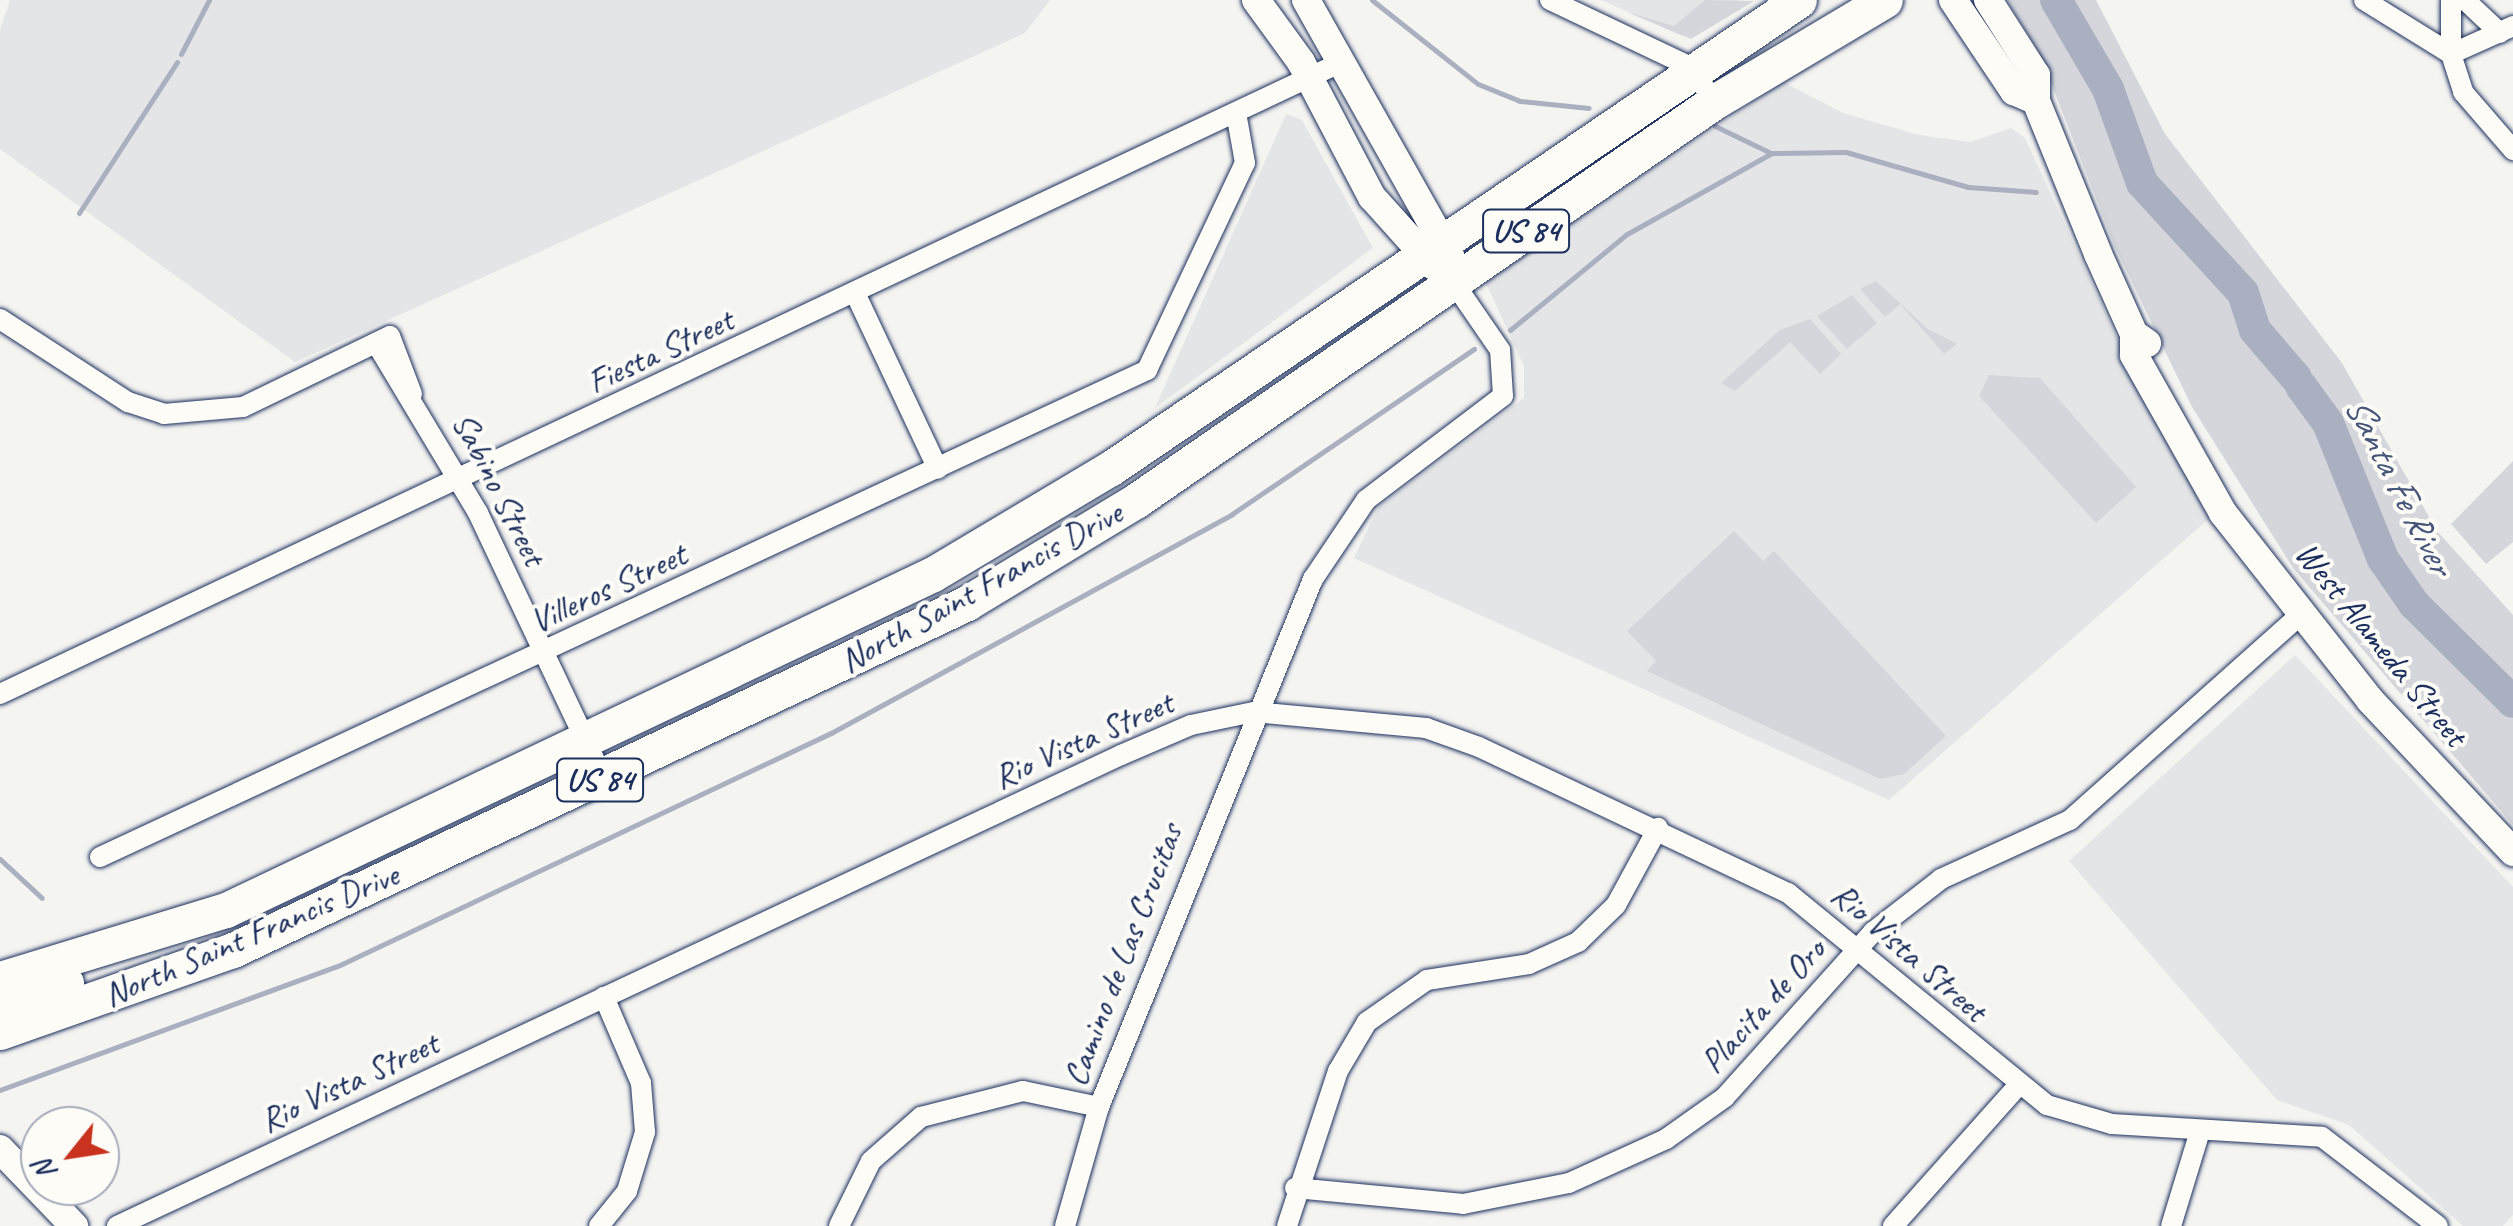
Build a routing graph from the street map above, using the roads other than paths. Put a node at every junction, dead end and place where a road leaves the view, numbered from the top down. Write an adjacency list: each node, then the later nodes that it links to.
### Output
1 (1256, 0): 15 (street)
2 (1306, 0): 13 (street)
3 (1550, 0): 14 (street)
4 (1799, 0): 14 (highway, North Saint Francis Drive / US 84)
5 (1885, 0): 17 (highway, North Saint Francis Drive / US 84)
6 (1953, 0): 16 (street, West Alameda Street)
7 (1988, 0): 16 (street, West Alameda Street)
8 (2364, 0): 12 (street)
9 (2451, 0): 12 (street)
10 (2465, 0): 11 (street)
11 (2507, 30): 12 (street)
12 (2451, 54): 19 (street)
13 (1344, 61): 15 (street, Fiesta Street); 20 (street)
14 (1691, 67): 17 (street); 20 (highway, North Saint Francis Drive / US 84)
15 (1310, 81): 18 (street, Fiesta Street); 20 (street)
16 (2036, 101): 26 (street, West Alameda Street)
17 (1714, 102): 21 (highway, North Saint Francis Drive / US 84)
18 (1237, 118): 22 (street, Fiesta Street); 24 (street, Villeros Street)
19 (2513, 150)
20 (1433, 247): 21 (street); 30 (highway, North Saint Francis Drive / US 84)
21 (1460, 292): 29 (street); 31 (highway, North Saint Francis Drive / US 84)
22 (856, 295): 24 (street); 25 (street, Fiesta Street)
23 (0, 320): 25 (street, Sabino Street)
24 (938, 469): 27 (street, Villeros Street)
25 (461, 480): 27 (street, Sabino Street); 28 (street, Fiesta Street)
26 (2302, 613): 33 (street, West Alameda Street); 36 (street, Placita de Oro)
27 (544, 654): 30 (street, Sabino Street); 34 (street, Villeros Street)
28 (0, 694)
29 (1254, 712): 32 (street, Rio Vista Street); 38 (street, Rio Vista Street); 42 (street, Camino de Las Crucitas)
30 (586, 741): 31 (street, Sabino Street); 35 (highway, North Saint Francis Drive / US 84)
31 (603, 778): 40 (highway, North Saint Francis Drive / US 84)
32 (1658, 828): 36 (street, Rio Vista Street); 45 (street)
33 (2513, 852)
34 (100, 857)
35 (155, 937): 37 (highway, North Saint Francis Drive / US 84); 39 (highway)
36 (1857, 950): 41 (street, Rio Vista Street); 45 (street, Placita de Oro)
37 (0, 978)
38 (604, 997): 47 (street, Rio Vista Street); 48 (street)
39 (0, 1006)
40 (0, 1032)
41 (2017, 1087): 43 (street, Rio Vista Street); 52 (street)
42 (1100, 1108): 49 (street); 50 (street, Camino de Las Crucitas)
43 (2200, 1131): 53 (street); 54 (street, Rio Vista Street)
44 (0, 1149): 46 (street)
45 (1296, 1188): 51 (street)
46 (74, 1226)
47 (117, 1226)
48 (599, 1226)
49 (839, 1226)
50 (1065, 1226)
51 (1287, 1226)
52 (1893, 1226)
53 (2171, 1226)
54 (2438, 1226)

